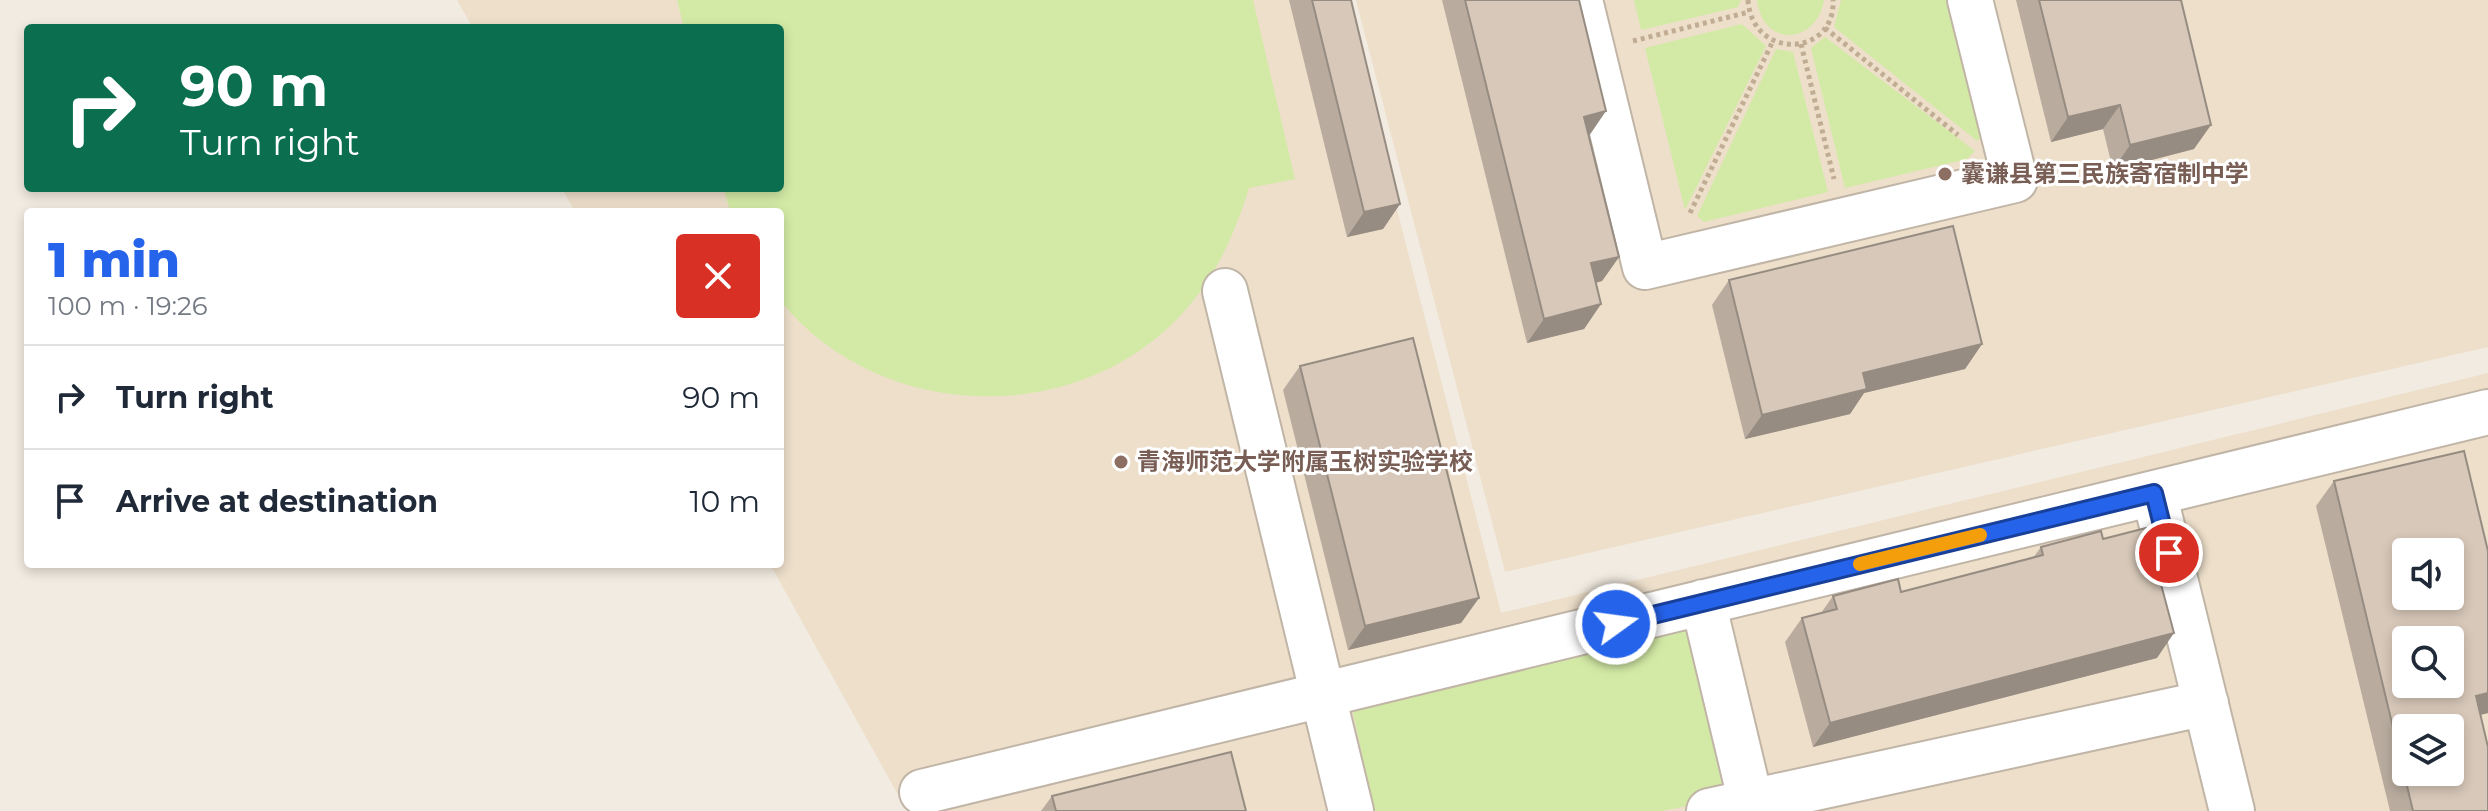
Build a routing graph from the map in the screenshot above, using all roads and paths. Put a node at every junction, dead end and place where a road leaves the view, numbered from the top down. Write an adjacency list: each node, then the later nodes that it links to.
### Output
1 (1580, 0): 9 (lane)
2 (1748, 0): 5 (path)
3 (1833, 0): 6 (path)
4 (1970, 0): 10 (lane)
5 (1749, 12): 7 (path); 9 (path)
6 (1825, 28): 8 (path); 10 (path)
7 (1773, 41): 8 (path); 12 (path)
8 (1801, 44): 11 (path)
9 (1592, 51): 12 (lane)
10 (2015, 180): 11 (lane)
11 (1844, 221): 12 (lane)
12 (1667, 262)
13 (1225, 291): 17 (lane)
14 (2488, 412): 15 (lane)
15 (2154, 493): 16 (lane); 18 (lane)
16 (1703, 602): 17 (lane); 20 (lane)
17 (1323, 695): 19 (lane); 21 (lane)
18 (2206, 703): 20 (lane); 22 (lane)
19 (922, 792)
20 (1738, 808)
21 (1351, 811)
22 (2232, 811)

